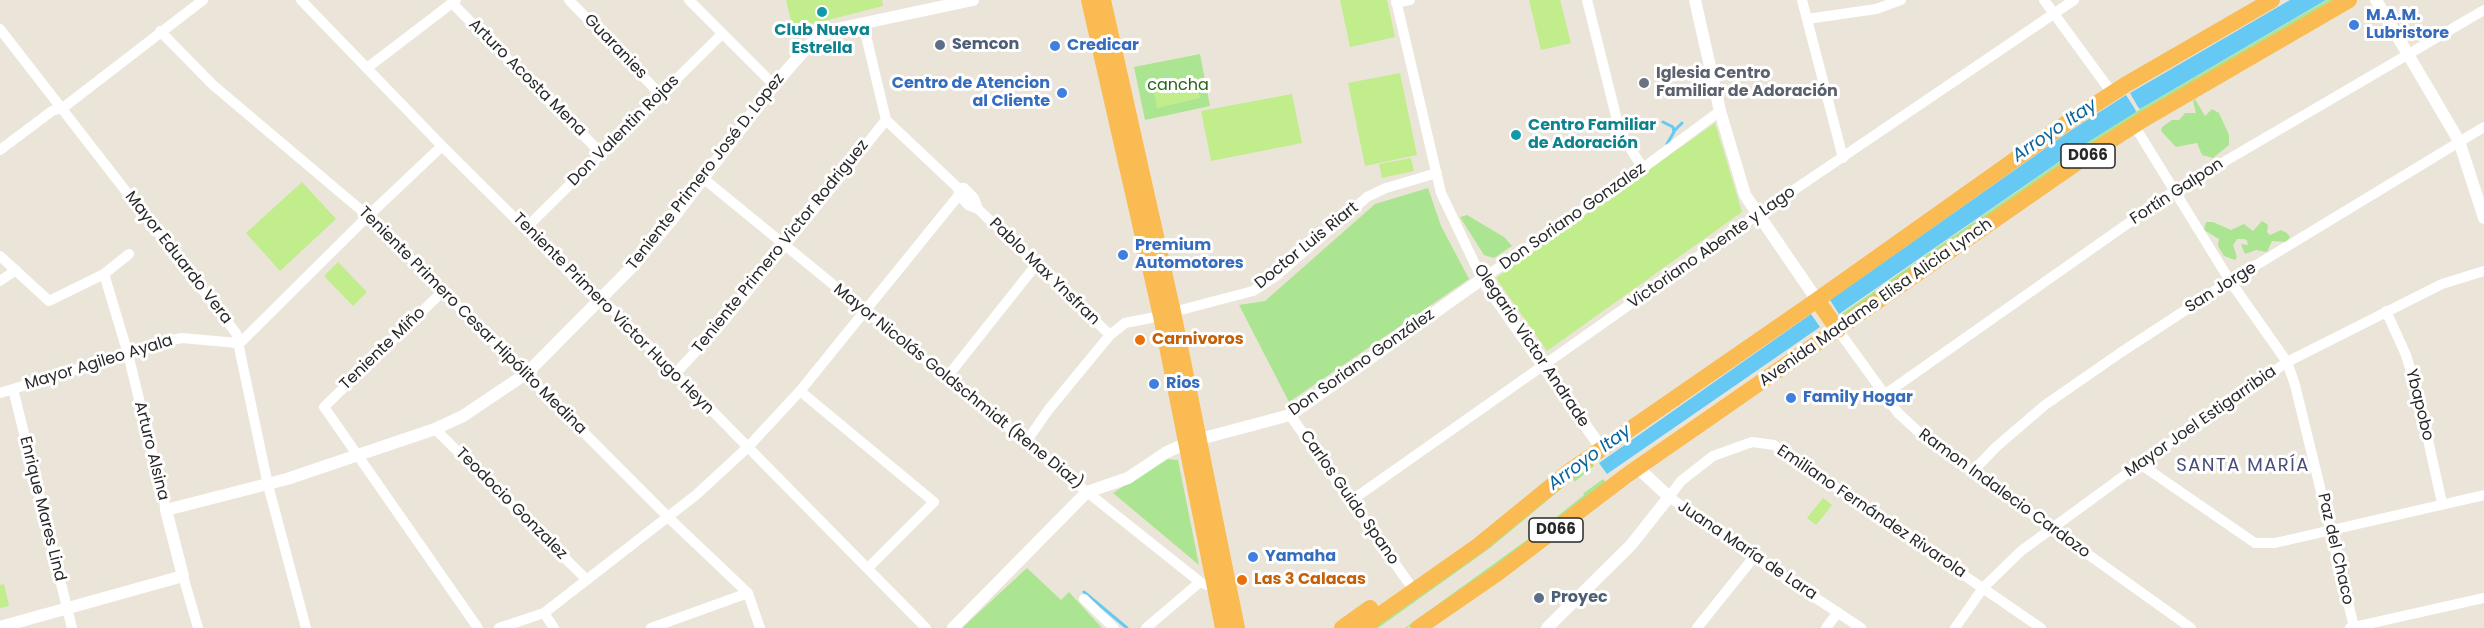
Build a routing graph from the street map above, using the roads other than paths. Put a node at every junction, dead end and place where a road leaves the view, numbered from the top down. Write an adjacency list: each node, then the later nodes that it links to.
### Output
1 (203, 0): 26 (street)
2 (301, 0): 29 (street, Teniente Primero Victor Hugo Heyn)
3 (569, 0): 32 (street, Guaranies)
4 (689, 0): 27 (street)
5 (973, 0): 20 (street, Teniente Primero José D. Lopez)
6 (1089, 0): 67 (highway)
7 (1103, 0): 67 (highway)
8 (1410, 0): 19 (street)
9 (1587, 0): 43 (street)
10 (1695, 0): 34 (street)
11 (1802, 0): 23 (street)
12 (1901, 0): 23 (street)
13 (2044, 0): 22 (street)
14 (2074, 0): 22 (street, Victoriano Abente y Lago)
15 (2272, 0): 31 (highway, D066)
16 (2349, 0): 36 (highway, Avenida Madame Elisa Alicia Lynch / D066)
17 (2376, 0): 28 (street)
18 (454, 2): 29 (street); 41 (street, Arturo Acosta Mena)
19 (1396, 2): 44 (street, Olegario Victor Andrade)
20 (941, 3): 24 (street, Teniente Primero José D. Lopez)
21 (2484, 10): 28 (street, Fortín Galpon)
22 (2053, 12): 31 (street); 42 (street, Victoriano Abente y Lago)
23 (1807, 19): 42 (street)
24 (862, 23): 30 (street, Teniente Primero José D. Lopez); 35 (street)
25 (0, 29): 33 (street, Mayor Eduardo Vera)
26 (160, 32): 33 (street); 49 (street, Teniente Primero Cesar Hipólito Medina)
27 (722, 34): 30 (street); 32 (street, Don Valentin Rojas)
28 (2408, 54): 38 (street); 47 (street, Fortín Galpon)
29 (367, 68): 39 (street, Teniente Primero Victor Hugo Heyn)
30 (774, 85): 45 (street, Teniente Primero José D. Lopez)
31 (2112, 93): 64 (highway, D066)
32 (660, 94): 41 (street, Don Valentin Rojas)
33 (61, 109): 40 (street); 70 (street, Mayor Eduardo Vera)
34 (1720, 111): 43 (street, Don Soriano Gonzalez); 48 (street)
35 (886, 120): 46 (street); 52 (street, Teniente Primero Victor Rodriguez)
36 (2134, 125): 47 (street, Paz del Chaco); 68 (highway, Avenida Madame Elisa Alicia Lynch / D066)
37 (2484, 127): 38 (street, San Jorge)
38 (2459, 141): 50 (street); 61 (street, San Jorge)
39 (442, 146): 49 (street); 51 (street, Teniente Primero Victor Hugo Heyn)
40 (0, 150)
41 (601, 153): 51 (street, Don Valentin Rojas)
42 (1843, 158): 48 (street, Victoriano Abente y Lago)
43 (1643, 168): 59 (street, Don Soriano Gonzalez)
44 (1437, 173): 59 (street, Olegario Victor Andrade); 67 (street, Doctor Luis Riart)
45 (704, 179): 52 (street, Mayor Nicolás Goldschmidt (Rene Diaz)); 63 (street, Teniente Primero José D. Lopez)
46 (958, 191): 55 (street, Pablo Max Ynsfran); 66 (street)
47 (2174, 191): 61 (street, Paz del Chaco); 80 (street, Fortín Galpon)
48 (1757, 215): 64 (street); 73 (street, Victoriano Abente y Lago)
49 (368, 216): 62 (street, Teniente Primero Cesar Hipólito Medina); 70 (street)
50 (2484, 218)
51 (526, 228): 63 (street, Teniente Primero Victor Hugo Heyn)
52 (785, 245): 66 (street, Mayor Nicolás Goldschmidt (Rene Diaz)); 75 (street, Teniente Primero Victor Rodriguez)
53 (129, 254): 58 (street)
54 (0, 256): 56 (street)
55 (1036, 265): 69 (street, Pablo Max Ynsfran); 76 (street)
56 (16, 270): 58 (street); 60 (street)
57 (2484, 271): 65 (street, Mayor Joel Estigarribia)
58 (104, 274): 71 (street, Arturo Alsina)
59 (1482, 279): 73 (street, Olegario Victor Andrade); 81 (street, Don Soriano González)
60 (0, 281)
61 (2230, 281): 72 (street, Paz del Chaco); 91 (street, San Jorge)
62 (442, 292): 74 (street, Teniente Primero Cesar Hipólito Medina); 87 (street, Teniente Miño)
63 (600, 300): 74 (street, Teniente Primero José D. Lopez); 75 (street, Teniente Primero Victor Hugo Heyn)
64 (1819, 303): 68 (highway, Ramon Indalecio Cardozo); 86 (highway, D066)
65 (2386, 310): 72 (street, Mayor Joel Estigarribia); 97 (street, Ybapobo)
66 (865, 311): 76 (street, Mayor Nicolás Goldschmidt (Rene Diaz)); 78 (street)
67 (1167, 314): 69 (street, Doctor Luis Riart); 83 (highway)
68 (1835, 325): 80 (street, Ramon Indalecio Cardozo); 89 (highway, Avenida Madame Elisa Alicia Lynch / D066)
69 (1110, 335): 84 (street)
70 (237, 343): 71 (street, Mayor Agileo Ayala); 92 (street, Mayor Eduardo Vera)
71 (128, 354): 77 (street, Mayor Agileo Ayala); 98 (street, Arturo Alsina)
72 (2287, 362): 88 (street, Mayor Joel Estigarribia); 102 (street, Paz del Chaco)
73 (1544, 366): 86 (street, Olegario Victor Andrade); 96 (street, Victoriano Abente y Lago)
74 (527, 373): 82 (street, Teniente Primero José D. Lopez); 99 (street, Teniente Primero Cesar Hipólito Medina)
75 (675, 374): 85 (street, Teniente Primero Victor Hugo Heyn)
76 (947, 377): 84 (street, Mayor Nicolás Goldschmidt (Rene Diaz))
77 (13, 389): 79 (street, Mayor Agileo Ayala); 114 (street, Enrique Mares Lind)
78 (800, 391): 85 (street); 104 (street)
79 (0, 393)
80 (1884, 395): 91 (street, Ramon Indalecio Cardozo)
81 (1290, 415): 83 (street, Don Soriano González); 96 (street, Carlos Guido Spano)
82 (435, 429): 87 (street, Teniente Primero José D. Lopez); 106 (street, Teodocio Gonzalez)
83 (1193, 441): 93 (street); 110 (highway); 131 (highway)
84 (1026, 442): 93 (street, Mayor Nicolás Goldschmidt (Rene Diaz))
85 (748, 447): 99 (street); 104 (street, Teniente Primero Victor Hugo Heyn)
86 (1602, 448): 90 (highway, D066)
87 (357, 456): 92 (street, Teniente Primero José D. Lopez); 121 (street)
88 (2140, 464): 101 (street, Mayor Joel Estigarribia); 102 (street)
89 (1638, 468): 95 (street, Juana María de Lara); 100 (highway, Avenida Madame Elisa Alicia Lynch / D066)
90 (1572, 470): 108 (highway); 133 (highway, D066)
91 (1973, 471): 101 (street, Ramon Indalecio Cardozo)
92 (268, 485): 98 (street, Teniente Primero José D. Lopez); 120 (street, Mayor Eduardo Vera)
93 (1087, 492): 107 (street, Mayor Nicolás Goldschmidt (Rene Diaz)); 127 (street)
94 (2484, 495): 97 (street)
95 (1669, 497): 103 (street, Juana María de Lara); 109 (street, Emiliano Fernández Rivarola); 136 (street, Emiliano Fernández Rivarola)
96 (1352, 500): 108 (street, Carlos Guido Spano)
97 (2442, 503): 102 (street)
98 (166, 510): 105 (street, Arturo Alsina)
99 (668, 517): 106 (street); 111 (street, Teniente Primero Cesar Hipólito Medina)
100 (1561, 526): 134 (highway, Avenida Madame Elisa Alicia Lynch / D066); 135 (highway)
101 (2050, 529): 109 (street, Mayor Joel Estigarribia); 142 (street, Ramon Indalecio Cardozo)
102 (2330, 529): 143 (street, Paz del Chaco)
103 (1754, 557): 115 (street, Juana María de Lara); 137 (street)
104 (868, 568): 126 (street, Teniente Primero Victor Hugo Heyn)
105 (183, 576): 114 (street); 119 (street, Arturo Alsina)
106 (587, 580): 116 (street)
107 (1200, 582): 110 (street, Mayor Nicolás Goldschmidt (Rene Diaz)); 129 (street)
108 (1408, 582): 132 (highway)
109 (1983, 588): 140 (street, Mayor Joel Estigarribia); 141 (street, Emiliano Fernández Rivarola)
110 (1216, 589): 130 (highway)
111 (748, 593): 124 (street); 125 (street, Teniente Primero Cesar Hipólito Medina)
112 (2484, 598): 143 (street)
113 (1084, 599): 128 (street)
114 (66, 608): 117 (street); 118 (street, Enrique Mares Lind)
115 (1838, 612): 138 (street); 139 (street, Juana María de Lara)
116 (544, 613): 122 (street); 123 (street)
117 (0, 627)
118 (72, 628)
119 (198, 628)
120 (306, 628)
121 (478, 628)
122 (499, 628)
123 (554, 628)
124 (651, 628)
125 (760, 628)
126 (926, 628)
127 (953, 628)
128 (1114, 628)
129 (1146, 628)
130 (1223, 628)
131 (1237, 628)
132 (1342, 628)
133 (1361, 628)
134 (1418, 628)
135 (1435, 628)
136 (1547, 628)
137 (1697, 628)
138 (1826, 628)
139 (1861, 628)
140 (1955, 628)
141 (2041, 628)
142 (2191, 628)
143 (2352, 628)

